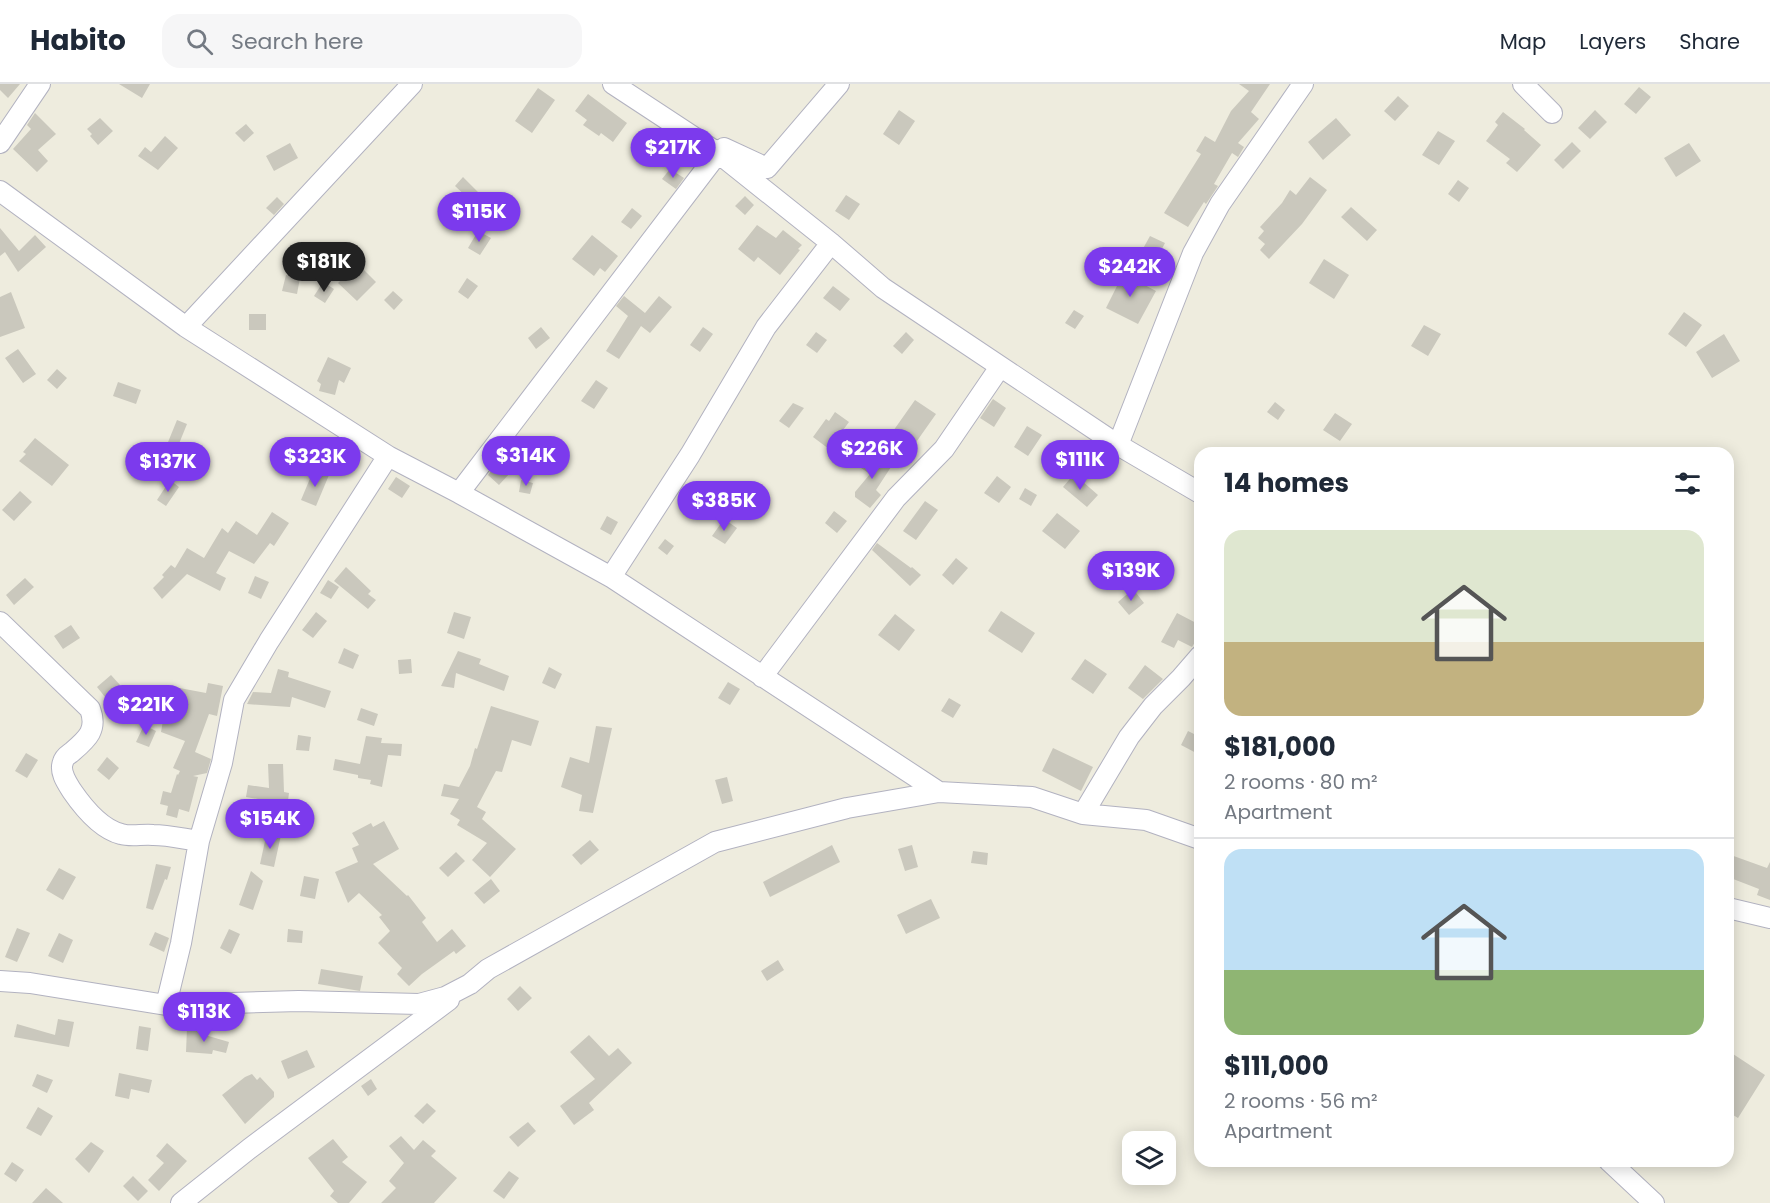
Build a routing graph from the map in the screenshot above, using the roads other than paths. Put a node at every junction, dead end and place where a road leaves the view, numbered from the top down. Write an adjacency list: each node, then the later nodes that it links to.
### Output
1 (40, 84): 9 (street)
2 (412, 84): 13 (street)
3 (612, 84): 8 (street)
4 (839, 84): 8 (street)
5 (1303, 84): 15 (street)
6 (1523, 84): 7 (street)
7 (1552, 113)
8 (675, 125): 10 (street)
9 (0, 143)
10 (718, 153): 12 (street); 18 (street)
11 (0, 191): 13 (street)
12 (831, 243): 14 (street); 19 (street)
13 (186, 327): 16 (street)
14 (1000, 367): 15 (street); 22 (street)
15 (1118, 445): 17 (street)
16 (388, 456): 18 (street); 26 (street)
17 (1194, 489)
18 (459, 492): 19 (street)
19 (611, 577): 22 (street)
20 (0, 622): 26 (street)
21 (1194, 663): 24 (street)
22 (762, 676): 23 (street)
23 (939, 792): 24 (street); 30 (street)
24 (1083, 814): 25 (street)
25 (1194, 837)
26 (199, 841): 31 (street)
27 (1734, 909): 28 (street)
28 (1770, 918)
29 (0, 981): 31 (street)
30 (470, 984): 31 (street); 33 (street)
31 (166, 1005)
32 (1615, 1167): 34 (street)
33 (181, 1203)
34 (1654, 1203)

